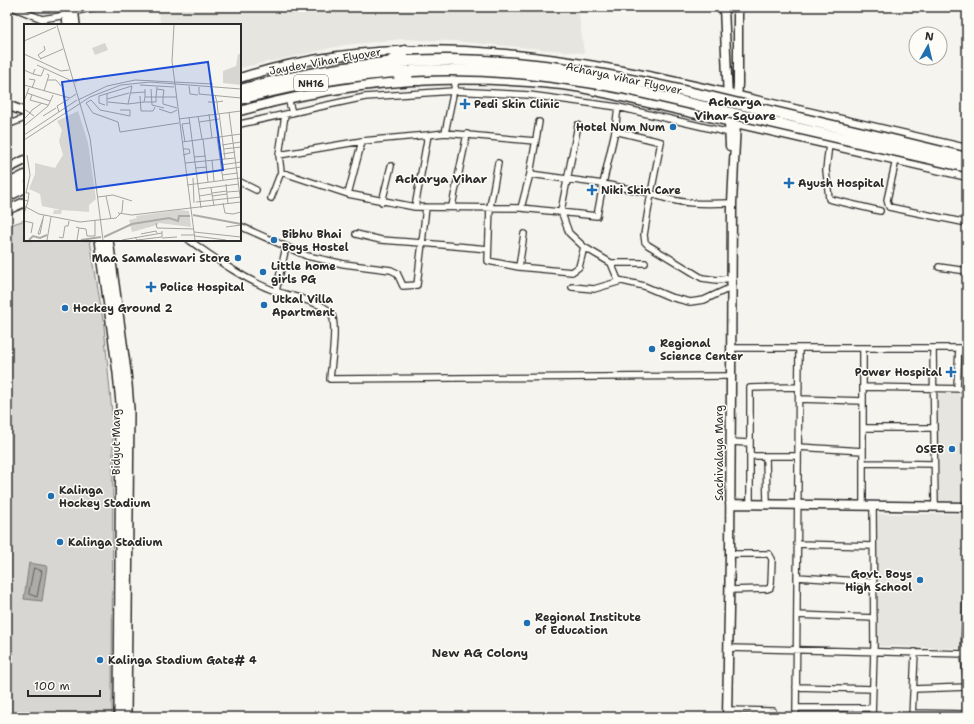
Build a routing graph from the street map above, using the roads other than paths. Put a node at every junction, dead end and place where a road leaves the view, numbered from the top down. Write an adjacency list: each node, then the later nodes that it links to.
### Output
1 (12, 7): 6 (street)
2 (96, 7): 5 (street)
3 (724, 7): 17 (street)
4 (738, 7): 18 (street, Sachivalaya Marg)
5 (86, 8): 6 (street)
6 (70, 10): 7 (main road); 8 (main road)
7 (68, 24)
8 (75, 24)
9 (406, 51): 10 (highway); 11 (street); 16 (street)
10 (386, 68): 12 (highway); 14 (highway, Jaydev Vihar Flyover / NH16); 23 (highway, Jaydev Vihar Flyover / NH16); 49 (highway, Acharya vihar Flyover / NH16, bridge); 54 (highway, Acharya vihar Flyover / NH16, bridge)
11 (241, 78)
12 (419, 80): 13 (street); 19 (street)
13 (456, 80): 15 (street); 20 (street)
14 (241, 90)
15 (454, 90): 26 (street); 29 (street); 40 (street)
16 (715, 90): 17 (street); 31 (street)
17 (728, 93): 18 (street); 34 (street)
18 (737, 95): 21 (street); 34 (street, Sachivalaya Marg)
19 (288, 98): 27 (street); 29 (street)
20 (625, 98): 26 (street); 31 (street)
21 (749, 98): 38 (street); 47 (street)
22 (7, 99): 25 (street)
23 (241, 99)
24 (7, 105): 28 (street)
25 (24, 106)
26 (621, 108): 39 (street); 41 (street)
27 (241, 111)
28 (24, 112)
29 (292, 113): 30 (street)
30 (285, 115): 35 (street); 48 (street)
31 (701, 115): 34 (street)
32 (24, 118): 36 (street)
33 (539, 122): 45 (street)
34 (733, 122): 38 (street); 41 (street, Sachivalaya Marg); 65 (street, Sachivalaya Marg)
35 (241, 124)
36 (7, 125)
37 (578, 125): 60 (street)
38 (753, 127): 46 (street)
39 (615, 131): 62 (street); 67 (street)
40 (445, 133): 42 (street); 43 (street)
41 (730, 133): 65 (street, Sachivalaya Marg)
42 (468, 134): 45 (street); 74 (street)
43 (428, 135): 44 (street); 75 (street)
44 (362, 141): 48 (street); 68 (street)
45 (535, 141): 57 (street)
46 (829, 144): 51 (street); 81 (street)
47 (967, 149)
48 (279, 155): 56 (street)
49 (967, 158)
50 (24, 160): 55 (street)
51 (896, 160): 59 (street); 82 (street)
52 (498, 163): 77 (street)
53 (391, 166): 72 (street)
54 (967, 167)
55 (7, 169)
56 (281, 172): 68 (street); 70 (street)
57 (530, 174): 60 (street); 78 (street)
58 (24, 176): 63 (highway)
59 (967, 176)
60 (568, 179): 62 (street); 80 (street)
61 (241, 182): 66 (street)
62 (603, 184): 67 (street); 80 (street)
63 (7, 185)
64 (24, 188): 69 (highway)
65 (732, 189): 73 (street, Sachivalaya Marg)
66 (256, 190)
67 (651, 193): 73 (street); 101 (street)
68 (348, 194): 72 (street)
69 (7, 196)
70 (271, 198)
71 (24, 202): 79 (street)
72 (382, 202): 75 (street)
73 (732, 203): 101 (street, Sachivalaya Marg)
74 (452, 206): 76 (street); 77 (street)
75 (415, 207): 76 (street)
76 (426, 207): 89 (street)
77 (490, 207): 78 (street); 92 (street)
78 (521, 208): 80 (street)
79 (7, 210)
80 (561, 211): 91 (street)
81 (880, 211)
82 (967, 223)
83 (241, 226): 90 (street)
84 (356, 234): 89 (street)
85 (524, 234): 95 (street)
86 (100, 241): 160 (main road, Bidyut Marg)
87 (108, 241): 161 (main road, Bidyut Marg)
88 (190, 241): 100 (street)
89 (422, 243): 90 (street); 92 (street)
90 (286, 248): 100 (street)
91 (584, 248): 93 (street); 95 (street)
92 (488, 249): 95 (street)
93 (610, 263): 94 (street); 98 (street)
94 (645, 263)
95 (519, 267)
96 (939, 267): 97 (street)
97 (967, 271)
98 (621, 281): 99 (street); 101 (street)
99 (572, 288)
100 (276, 291): 108 (street)
101 (731, 291): 102 (street, Sachivalaya Marg)
102 (731, 348): 103 (street); 108 (street, Sachivalaya Marg)
103 (799, 348): 104 (street); 109 (street)
104 (863, 348): 105 (street); 110 (street)
105 (933, 348): 106 (street); 113 (street)
106 (959, 348): 107 (street); 111 (street)
107 (967, 348)
108 (730, 376): 118 (street, Sachivalaya Marg)
109 (799, 387): 114 (street); 119 (street)
110 (863, 387): 113 (street); 115 (street)
111 (957, 388): 112 (street); 113 (street)
112 (967, 388)
113 (933, 389): 117 (street)
114 (799, 399): 115 (street); 120 (street)
115 (863, 401): 116 (street)
116 (863, 428): 117 (street); 121 (street)
117 (934, 428): 126 (street)
118 (730, 442): 119 (street); 127 (street, Sachivalaya Marg)
119 (750, 443): 122 (street)
120 (798, 447): 121 (street); 123 (street)
121 (863, 451): 125 (street)
122 (750, 456): 124 (street); 128 (street)
123 (798, 456): 124 (street); 130 (street)
124 (766, 457): 129 (street)
125 (863, 463): 126 (street); 131 (street)
126 (934, 464): 133 (street)
127 (730, 504): 128 (street); 137 (street, Sachivalaya Marg)
128 (750, 504): 129 (street)
129 (767, 504): 130 (street)
130 (798, 505): 131 (street); 135 (street)
131 (863, 506): 132 (street)
132 (873, 506): 133 (street); 136 (street)
133 (935, 507): 134 (street)
134 (967, 507)
135 (797, 544): 136 (street); 139 (street)
136 (873, 546): 140 (street)
137 (730, 554): 141 (street, Sachivalaya Marg); 141 (street)
138 (967, 569): 144 (street)
139 (797, 577): 140 (street); 142 (street)
140 (873, 582): 143 (street)
141 (729, 590): 145 (street, Sachivalaya Marg)
142 (796, 615): 143 (street); 146 (street)
143 (874, 618): 147 (street)
144 (966, 619): 149 (street)
145 (729, 648): 146 (street); 157 (street, Sachivalaya Marg)
146 (796, 648): 147 (street); 150 (street)
147 (874, 651): 148 (street); 151 (street)
148 (916, 652): 149 (street); 152 (street)
149 (966, 654): 153 (street)
150 (796, 687): 151 (street); 154 (street)
151 (873, 689): 155 (street)
152 (914, 689): 153 (street); 158 (street)
153 (967, 691): 159 (street)
154 (796, 708): 155 (street); 162 (street)
155 (872, 708): 163 (street)
156 (772, 711): 157 (street)
157 (727, 714)
158 (912, 715): 159 (street)
159 (966, 715)
160 (119, 717)
161 (126, 717)
162 (796, 717)
163 (872, 717)

